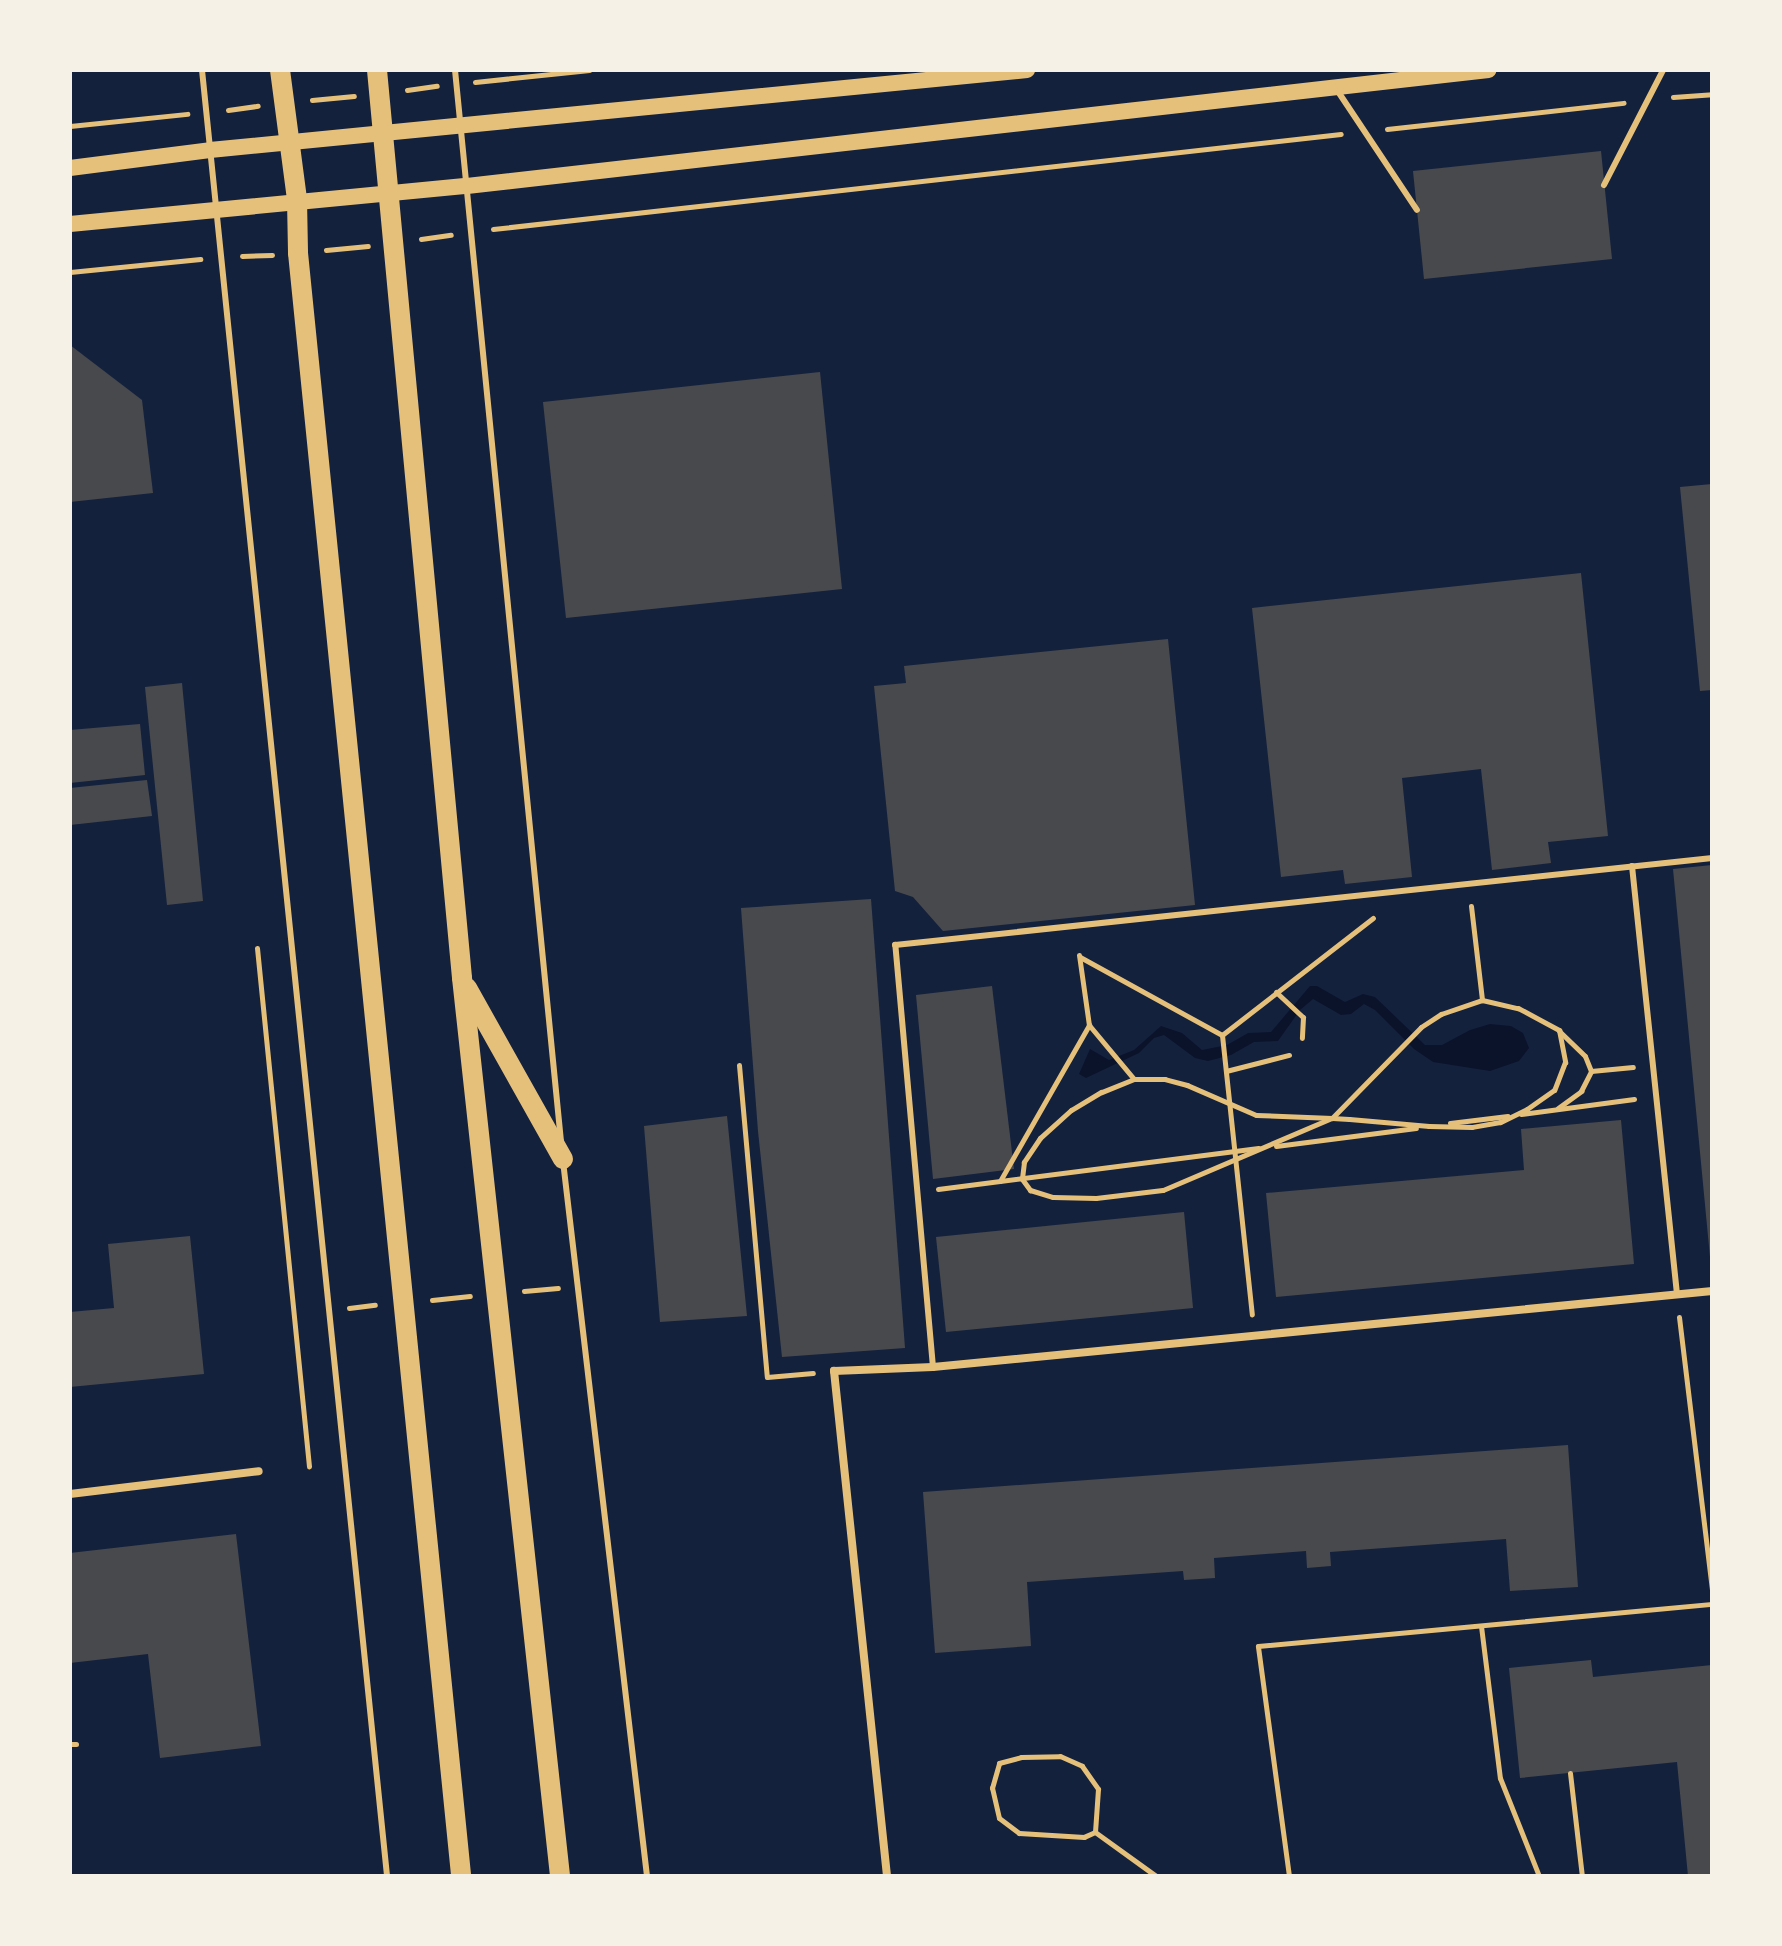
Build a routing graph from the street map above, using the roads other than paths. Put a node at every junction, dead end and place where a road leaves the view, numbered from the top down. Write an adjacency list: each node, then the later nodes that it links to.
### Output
1 (202, 70): 12 (lane)
2 (280, 70): 11 (main road)
3 (377, 70): 10 (main road)
4 (455, 70): 9 (lane)
5 (1027, 70): 9 (main road)
6 (1488, 70): 8 (main road)
7 (1663, 70): 14 (lane)
8 (1335, 87): 15 (main road); 19 (lane)
9 (460, 128): 10 (main road); 15 (lane)
10 (384, 133): 11 (main road); 16 (main road)
11 (290, 144): 12 (main road); 17 (main road)
12 (210, 150): 13 (main road); 18 (lane)
13 (70, 168)
14 (1604, 185)
15 (467, 186): 16 (main road); 24 (lane)
16 (390, 191): 17 (main road); 23 (main road)
17 (297, 200): 18 (main road); 31 (main road)
18 (218, 207): 20 (main road); 30 (lane)
19 (1417, 210)
20 (70, 224)
21 (1712, 858): 22 (lane)
22 (1632, 866): 26 (lane); 27 (lane)
23 (462, 978): 24 (main road); 32 (main road)
24 (563, 1159): 33 (lane)
25 (1712, 1291): 26 (street)
26 (1677, 1294): 27 (street)
27 (933, 1367): 34 (street)
28 (259, 1471): 29 (street)
29 (70, 1494)
30 (387, 1876)
31 (461, 1876)
32 (560, 1876)
33 (647, 1876)
34 (887, 1876)

